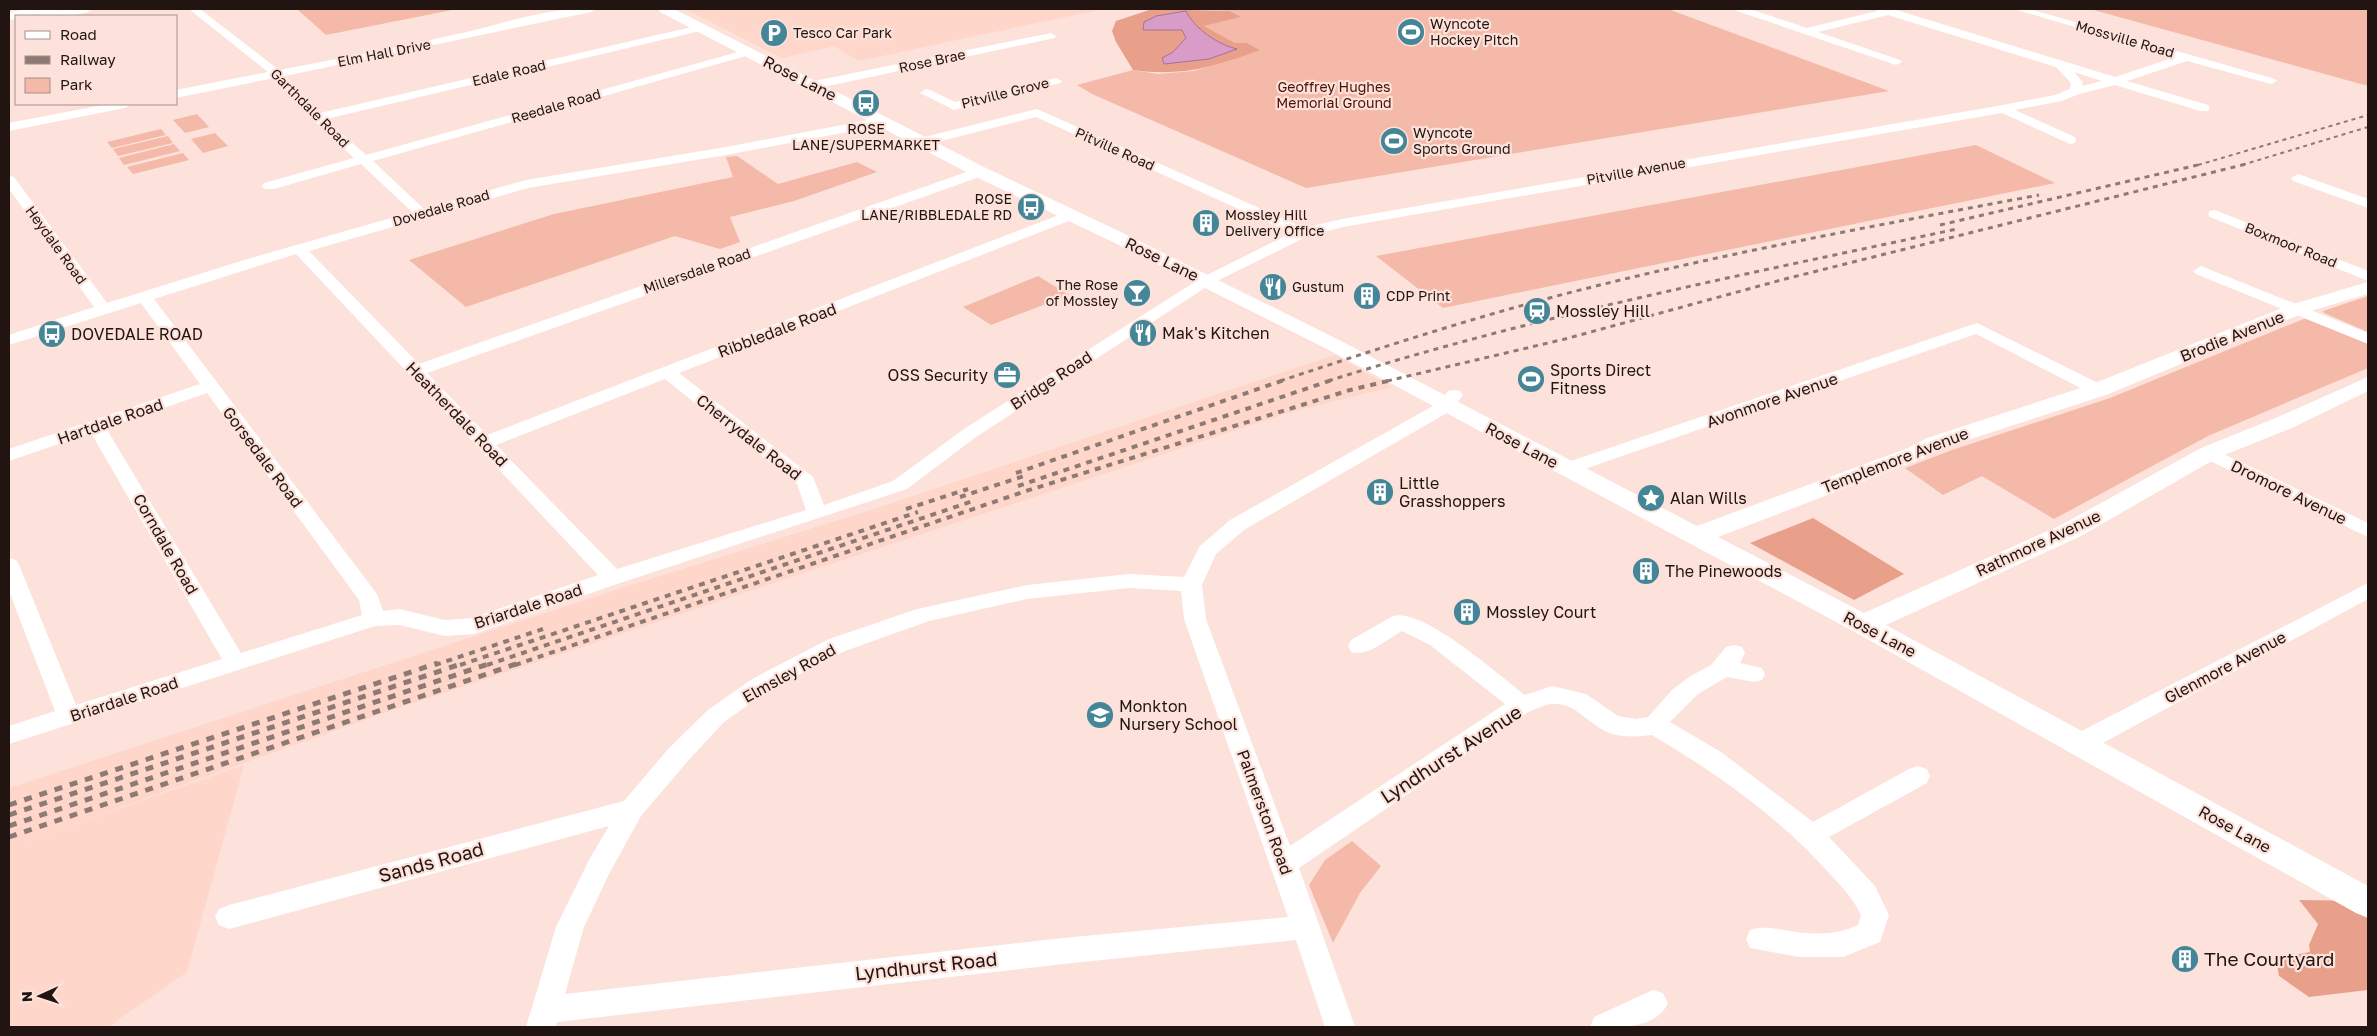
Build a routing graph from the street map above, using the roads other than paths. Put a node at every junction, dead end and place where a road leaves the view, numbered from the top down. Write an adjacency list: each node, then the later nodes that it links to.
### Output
1 (23, 9): 10 (main road)
2 (54, 9): 11 (main road)
3 (88, 9): 12 (street)
4 (194, 9): 20 (street, Garthdale Road)
5 (591, 9): 20 (street, Elm Hall Drive)
6 (665, 9): 13 (street, Rose Lane)
7 (1741, 9): 14 (street)
8 (2019, 9): 17 (street, Mossville Road)
9 (1885, 10): 14 (street); 19 (street)
10 (9, 11)
11 (15, 15)
12 (48, 15)
13 (700, 28): 16 (street, Rose Lane); 33 (street, Edale Road)
14 (1808, 32): 18 (street)
15 (1051, 36): 24 (street, Rose Brae)
16 (750, 52): 24 (street, Rose Lane); 38 (street, Reedale Road)
17 (2187, 57): 22 (street, Mossville Road); 23 (street)
18 (1896, 62)
19 (2060, 65): 22 (street); 25 (street)
20 (277, 74): 27 (street, Elm Hall Drive); 33 (street, Garthdale Road)
21 (1056, 81): 28 (street, Pitville Grove)
22 (2115, 81): 25 (street, Pitville Avenue); 30 (street)
23 (2271, 81)
24 (814, 85): 34 (street, Rose Lane)
25 (2075, 92): 31 (street, Pitville Avenue)
26 (926, 93): 28 (street, Pitville Grove)
27 (178, 94)
28 (1007, 94): 32 (street, Pitville Road)
29 (119, 105): 35 (street)
30 (2204, 108)
31 (2003, 109): 36 (street); 47 (street, Pitville Avenue)
32 (1037, 113): 37 (street); 47 (street, Pitville Road)
33 (317, 117): 38 (street, Garthdale Road)
34 (884, 121): 37 (street, Rose Lane); 44 (street, Dovedale Road)
35 (10, 125)
36 (2070, 140)
37 (921, 142): 39 (street, Rose Lane)
38 (363, 160): 42 (street, Reedale Road); 44 (street, Garthdale Road)
39 (980, 172): 46 (street, Rose Lane); 58 (street, Millersdale Road)
40 (2298, 178): 43 (street)
41 (9, 180): 55 (street, Heydale Road)
42 (269, 186)
43 (2368, 204)
44 (421, 213): 48 (street, Dovedale Road)
45 (2215, 214): 50 (street, Boxmoor Road)
46 (1069, 216): 51 (street, Rose Lane); 59 (street, Ribbledale Road)
47 (1303, 234): 51 (street, Pitville Avenue)
48 (300, 250): 53 (street, Dovedale Road); 58 (street, Heatherdale Road)
49 (2201, 271): 54 (street)
50 (2368, 276)
51 (1206, 281): 63 (street, Rose Lane); 69 (street, Bridge Road)
52 (2368, 288): 54 (street, Brodie Avenue)
53 (145, 297): 55 (street, Dovedale Road); 61 (street, Gorsedale Road)
54 (2297, 309): 56 (street); 62 (street, Brodie Avenue)
55 (104, 310): 57 (street, Dovedale Road)
56 (2368, 339)
57 (9, 340)
58 (416, 371): 65 (street, Heatherdale Road)
59 (667, 372): 65 (street, Ribbledale Road); 70 (street, Cherrydale Road)
60 (2368, 382): 66 (street)
61 (211, 386): 64 (street, Hartdale Road); 77 (street, Gorsedale Road)
62 (2098, 390): 68 (street, Avonmore Avenue); 72 (street, Templemore Avenue)
63 (1450, 400): 68 (street, Rose Lane); 75 (street)
64 (96, 426): 67 (street, Hartdale Road); 80 (street, Corndale Road)
65 (484, 443): 74 (street, Heatherdale Road)
66 (2210, 454): 71 (street, Dromore Avenue); 78 (street, Rathmore Avenue)
67 (9, 455)
68 (1566, 469): 72 (street, Rose Lane)
69 (900, 485): 70 (street, Briardale Road)
70 (818, 513): 74 (street, Briardale Road)
71 (2368, 531)
72 (1694, 536): 78 (street, Rose Lane)
73 (9, 565): 83 (street)
74 (613, 578): 77 (street, Briardale Road)
75 (1191, 585): 88 (street, Elmsley Road); 90 (street, Palmerston Road)
76 (2368, 590): 86 (street, Glenmore Avenue)
77 (374, 619): 80 (street, Briardale Road)
78 (1862, 624): 86 (street, Rose Lane)
79 (1359, 646): 82 (street)
80 (236, 663): 83 (street, Briardale Road)
81 (1754, 674): 84 (street)
82 (1522, 705): 84 (street, Lyndhurst Avenue); 90 (street, Lyndhurst Avenue)
83 (68, 716): 85 (street, Briardale Road)
84 (1655, 725): 89 (street)
85 (9, 735)
86 (2081, 743): 91 (street, Rose Lane)
87 (1918, 776): 89 (street)
88 (632, 809): 92 (street, Sands Road); 96 (street, Elmsley Road)
89 (1810, 835): 94 (street)
90 (1284, 864): 93 (street, Palmerston Road)
91 (2368, 903)
92 (229, 917)
93 (1306, 927): 96 (street, Lyndhurst Road); 97 (street, Palmerston Road)
94 (1760, 939)
95 (1653, 1003): 98 (street)
96 (543, 1018)
97 (1340, 1027)
98 (1605, 1027)

